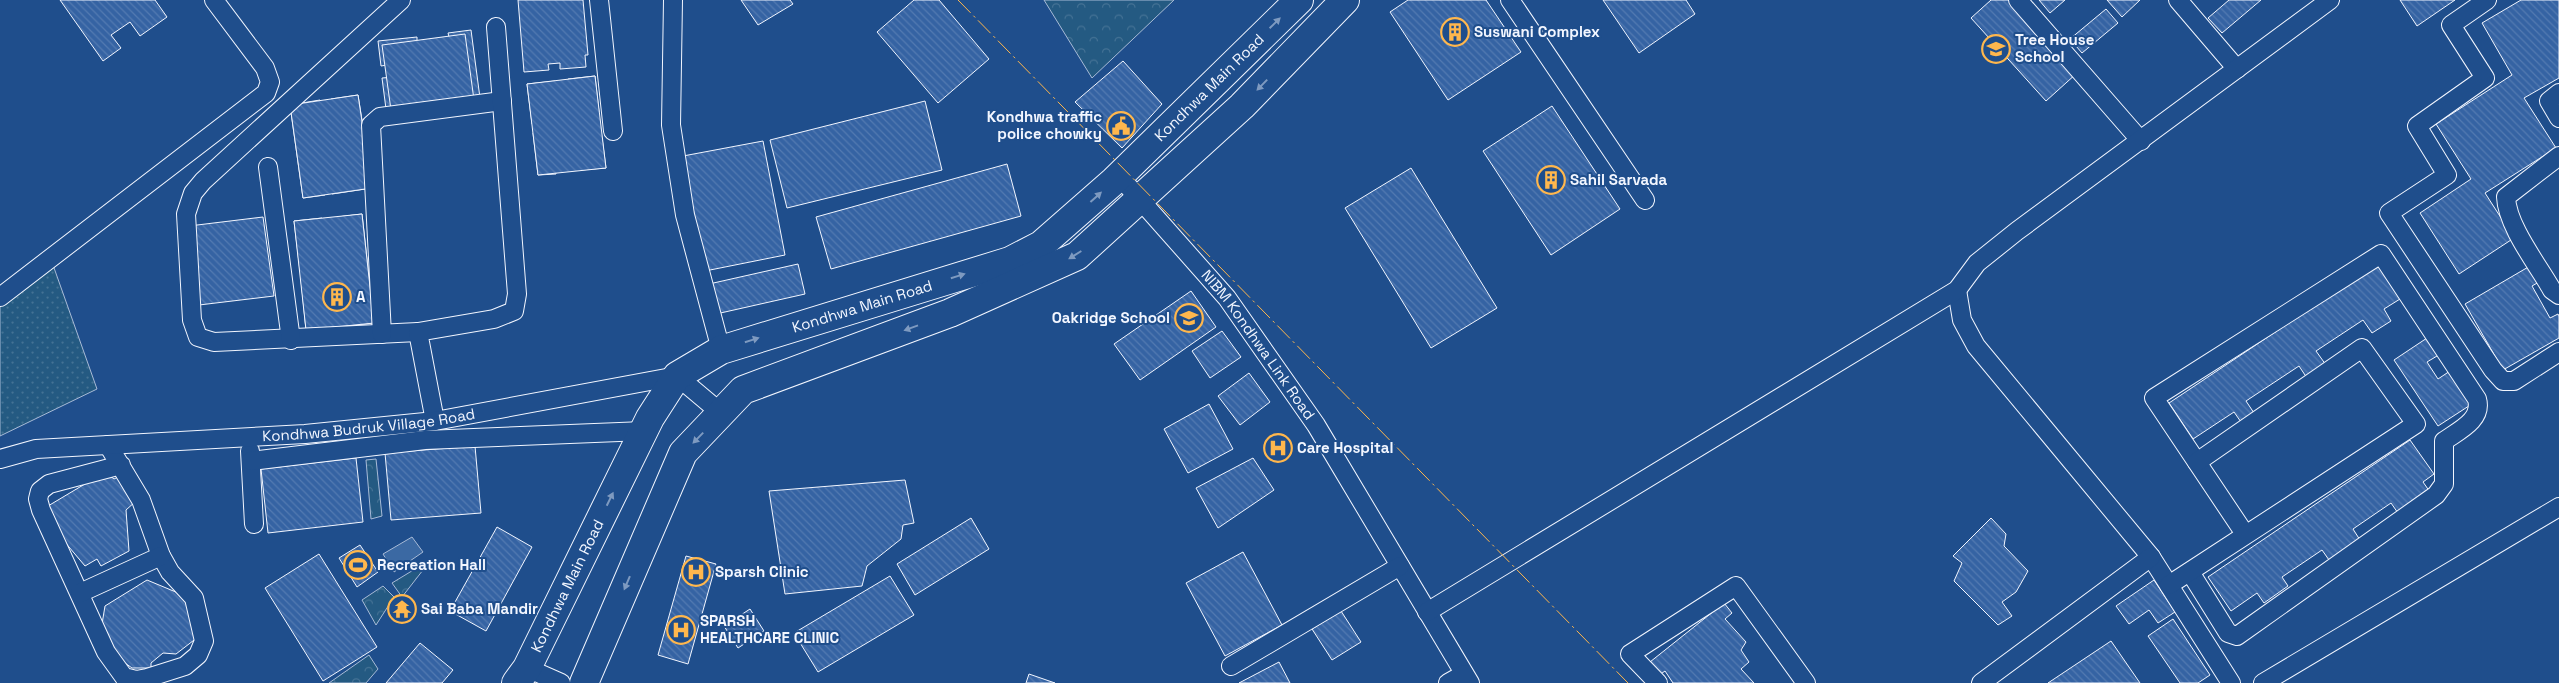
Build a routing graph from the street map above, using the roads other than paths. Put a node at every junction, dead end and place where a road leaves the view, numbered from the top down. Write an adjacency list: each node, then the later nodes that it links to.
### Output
1 (215, 0): 26 (street)
2 (401, 0): 29 (street)
3 (599, 0): 17 (street)
4 (673, 0): 30 (street)
5 (1299, 0): 21 (main road, Kondhwa Main Road, one-way to 5)
6 (1345, 0): 22 (main road, one-way to 22)
7 (1510, 0): 23 (street)
8 (2018, 0): 18 (street)
9 (2178, 0): 13 (street)
10 (2330, 0): 13 (street)
11 (2487, 0): 31 (street)
12 (496, 27): 15 (street)
13 (2237, 69): 18 (street)
14 (2559, 93): 16 (street)
15 (502, 101): 27 (street); 28 (street)
16 (2559, 118)
17 (613, 131)
18 (2141, 141): 24 (street)
19 (2559, 156): 25 (street)
20 (268, 167): 29 (street)
21 (1119, 176): 22 (street, NIBM Kondhwa Link Road); 30 (main road, Kondhwa Main Road, one-way to 21)
22 (1140, 199): 33 (main road, one-way to 33); 47 (street, NIBM Kondhwa Link Road)
23 (1645, 200)
24 (1957, 290): 46 (street); 51 (street)
25 (2559, 295)
26 (0, 297)
27 (418, 332): 28 (street); 34 (street)
28 (382, 334): 29 (street)
29 (291, 340)
30 (721, 350): 32 (main road, Kondhwa Main Road)
31 (2559, 352)
32 (678, 376): 33 (street); 34 (street, Kondhwa Budruk Village Road); 35 (main road, Kondhwa Main Road)
33 (721, 413): 56 (main road, one-way to 56)
34 (435, 421): 36 (street, Kondhwa Budruk Village Road)
35 (644, 431): 39 (street); 53 (main road, Kondhwa Main Road, one-way to 35)
36 (250, 438): 37 (street, Kondhwa Budruk Village Road); 39 (street)
37 (108, 445): 38 (street, Kondhwa Budruk Village Road); 41 (street)
38 (0, 459)
39 (251, 461): 43 (street)
40 (2198, 462): 44 (street); 44 (street); 48 (street)
41 (121, 465): 45 (street); 50 (street)
42 (2559, 507): 62 (street)
43 (254, 524)
44 (2246, 534): 48 (street)
45 (161, 556): 50 (street); 50 (street)
46 (2151, 557): 49 (street); 60 (street)
47 (1400, 566): 51 (street, NIBM Kondhwa Link Road); 52 (street)
48 (2190, 572): 49 (street)
49 (2168, 585): 61 (street)
50 (80, 593)
51 (1427, 612): 54 (street, NIBM Kondhwa Link Road)
52 (1231, 666)
53 (522, 676): 55 (street)
54 (1466, 678): 57 (street)
55 (561, 683)
56 (584, 683)
57 (1448, 683)
58 (1658, 683): 59 (street)
59 (1806, 683)
60 (1981, 683)
61 (2231, 683)
62 (2263, 683)

